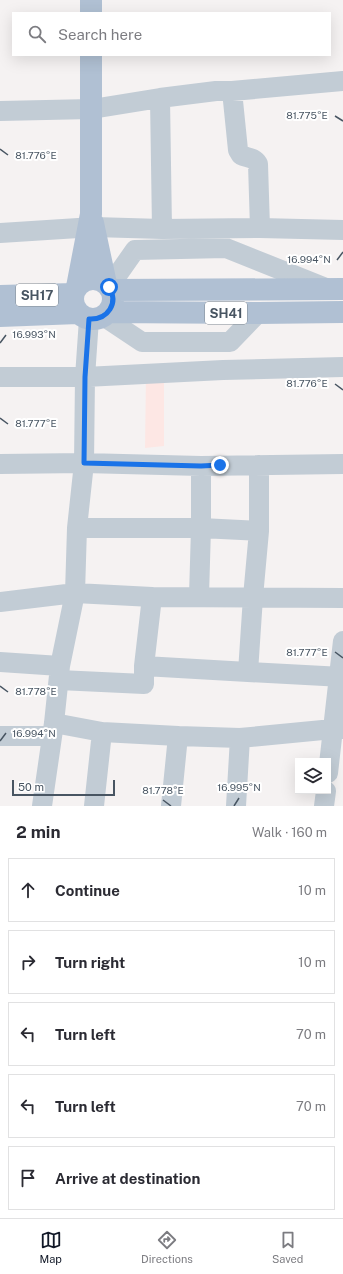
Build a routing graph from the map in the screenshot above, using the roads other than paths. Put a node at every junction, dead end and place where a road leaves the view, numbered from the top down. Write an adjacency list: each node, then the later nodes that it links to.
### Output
1 (91, 0): 2 (main road)
2 (91, 12)
3 (91, 56): 7 (main road)
4 (343, 81): 5 (street)
5 (232, 91): 6 (street); 10 (street)
6 (160, 98): 7 (street); 11 (street)
7 (92, 109): 8 (street); 9 (main road)
8 (0, 111)
9 (91, 223): 11 (street); 13 (street); 14 (main road); 17 (main road)
10 (260, 228): 11 (street); 12 (street)
11 (162, 229)
12 (343, 230)
13 (0, 233)
14 (109, 287): 15 (main road, SH41); 15 (street); 17 (main road); 17 (main road, SH17)
15 (336, 289)
16 (0, 296): 17 (main road, SH17)
17 (88, 307): 19 (main road, SH41); 19 (street); 20 (main road, SH17); 23 (street)
18 (343, 312): 19 (main road, SH41)
19 (258, 313)
20 (0, 316)
21 (343, 367): 23 (street)
22 (0, 377): 23 (street)
23 (85, 377): 24 (street)
24 (84, 463): 25 (street); 28 (street); 29 (street)
25 (0, 464)
26 (343, 464): 27 (street)
27 (259, 465): 28 (street); 31 (street)
28 (201, 466): 30 (street)
29 (77, 528): 30 (street); 32 (street)
30 (201, 528): 31 (street); 33 (street)
31 (259, 531): 35 (street)
32 (75, 593): 34 (street); 37 (street); 42 (street)
33 (199, 596): 34 (street); 35 (street)
34 (152, 597): 40 (street)
35 (253, 597): 36 (street); 41 (street)
36 (343, 598)
37 (0, 602)
38 (343, 641): 43 (street)
39 (0, 662): 42 (street)
40 (144, 666): 41 (street); 42 (street)
41 (248, 672): 43 (street)
42 (60, 673): 44 (street)
43 (341, 677): 45 (street)
44 (53, 729): 46 (street); 47 (street); 52 (street)
45 (338, 729): 49 (street); 50 (street)
46 (102, 732): 48 (street); 53 (street)
47 (0, 736)
48 (178, 736): 49 (street); 54 (street)
49 (240, 738): 55 (street)
50 (331, 760)
51 (326, 794): 56 (street)
52 (42, 806)
53 (94, 806)
54 (171, 806)
55 (236, 806)
56 (324, 806)

